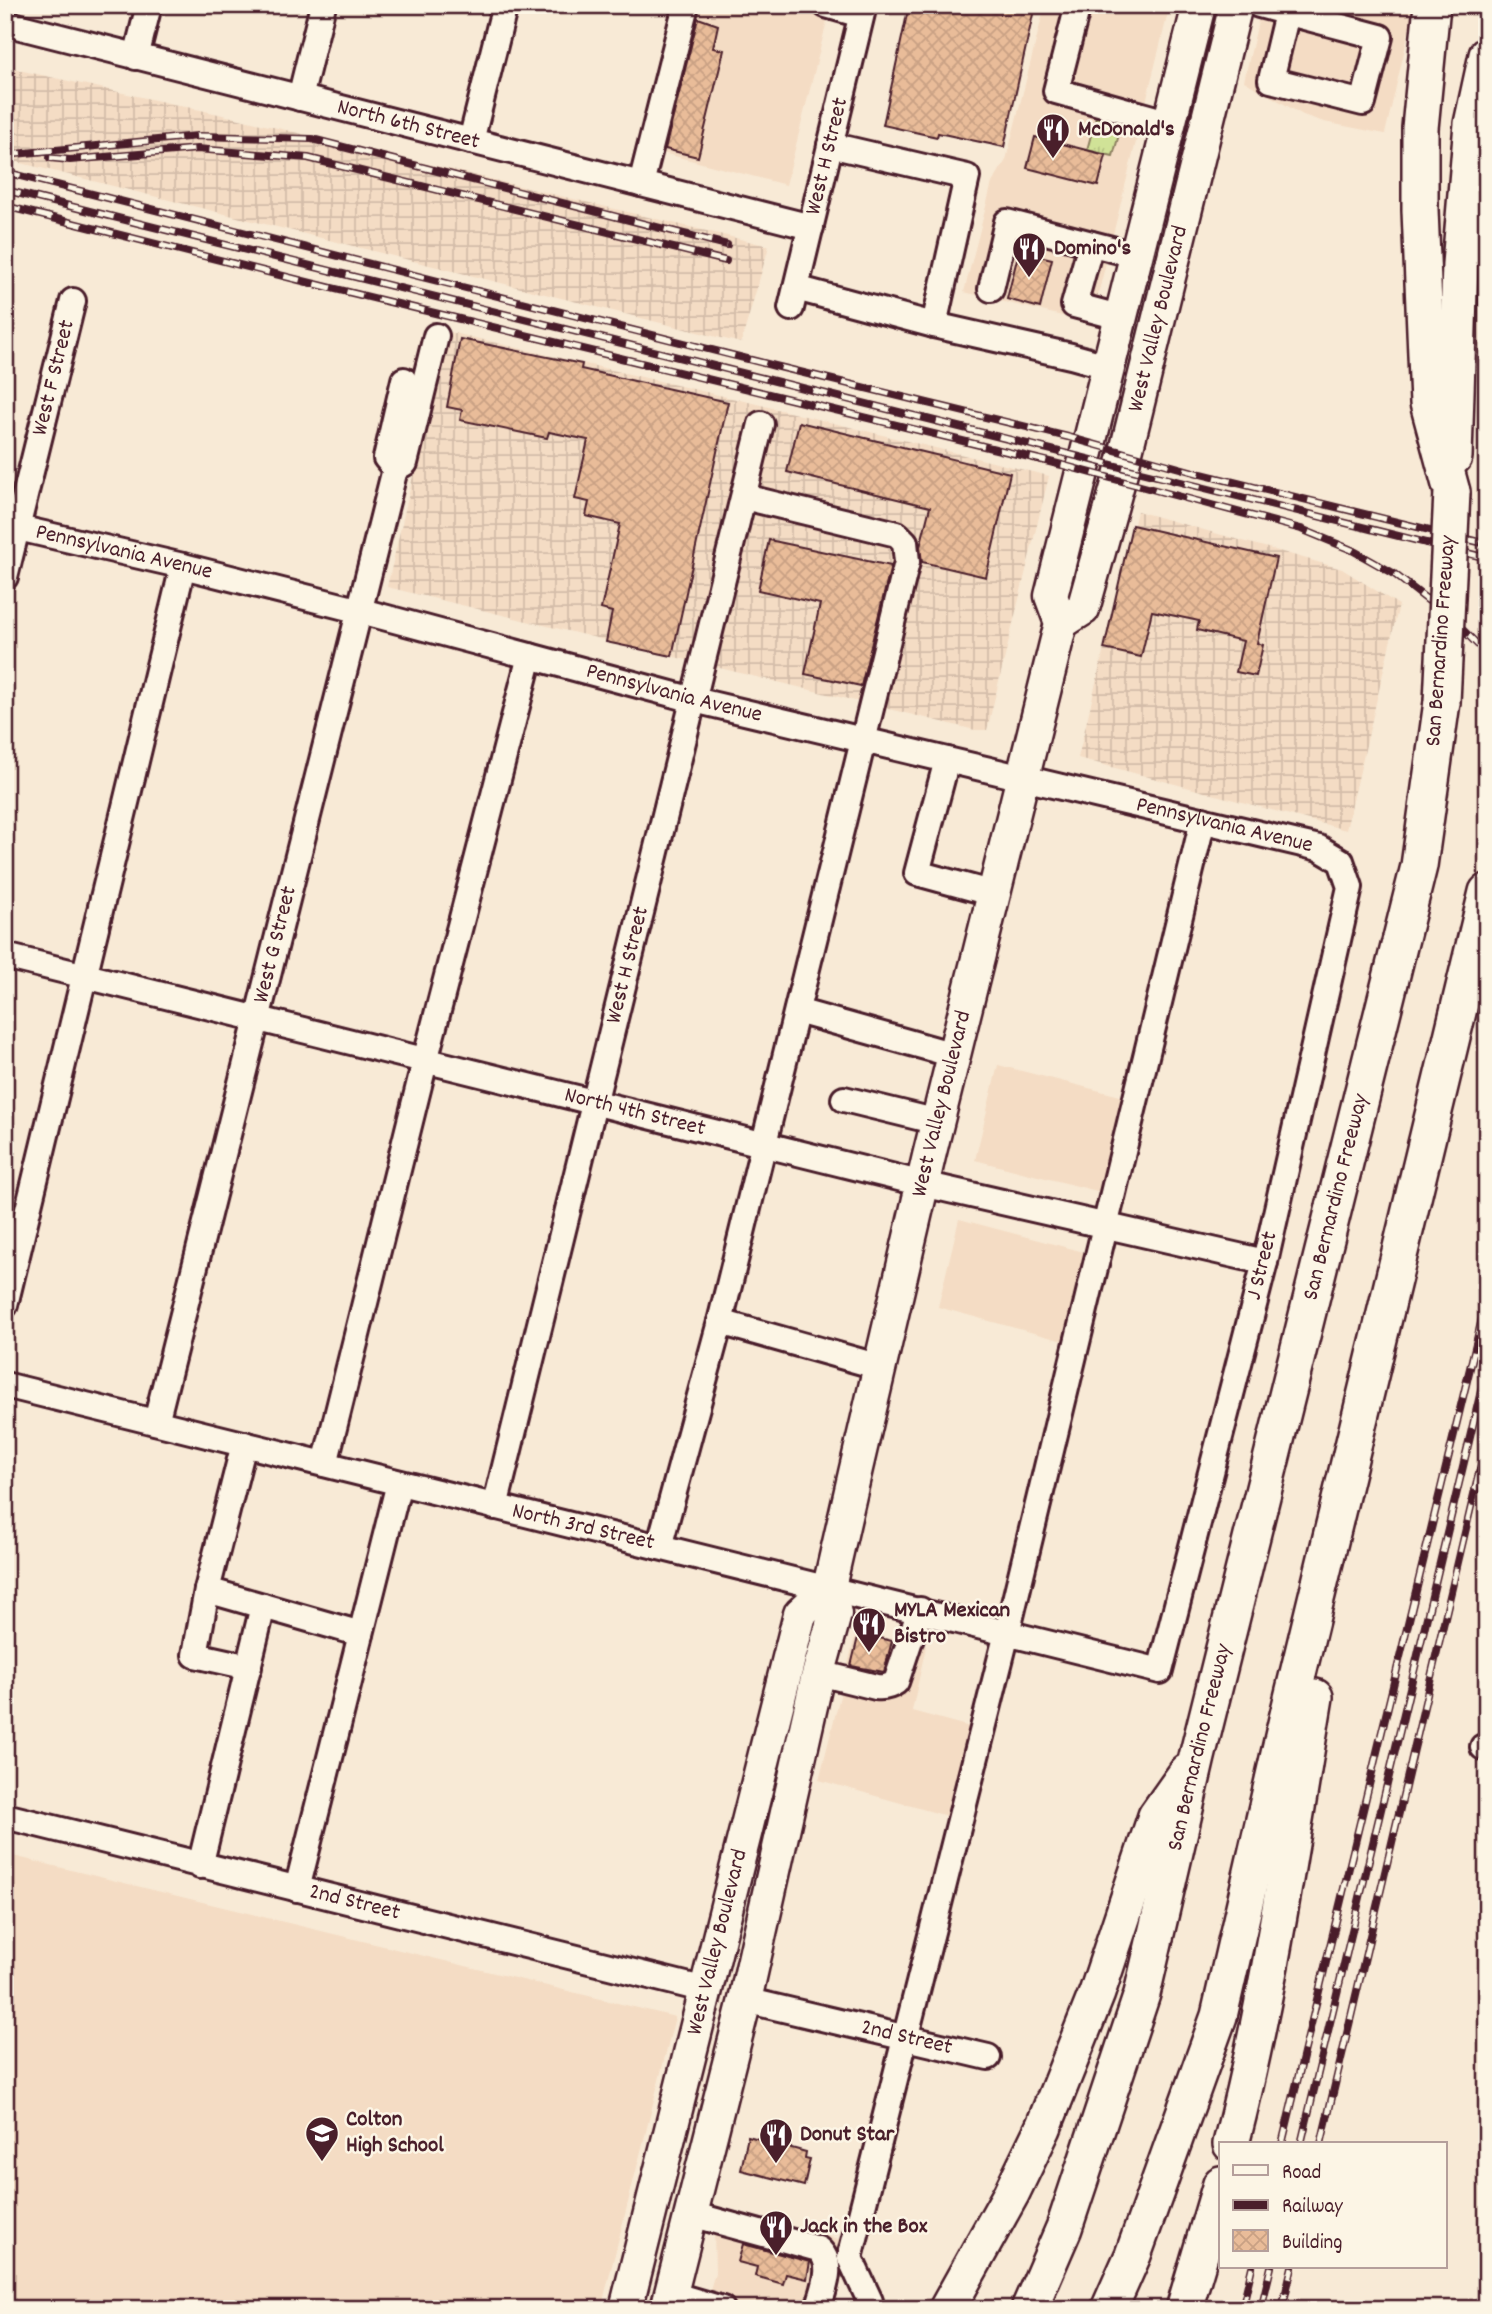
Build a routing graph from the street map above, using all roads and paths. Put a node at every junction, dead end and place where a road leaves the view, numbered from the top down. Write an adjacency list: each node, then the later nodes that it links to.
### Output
1 (149, 5): 15 (street)
2 (323, 5): 16 (street)
3 (505, 5): 18 (street)
4 (686, 5): 20 (street)
5 (826, 5): 11 (street)
6 (1078, 5): 17 (street)
7 (1199, 5): 17 (main road, West Valley Boulevard)
8 (1236, 5): 29 (main road, West Valley Boulevard)
9 (1259, 5): 12 (street)
10 (1432, 5): 33 (highway)
11 (863, 10): 19 (street, West H Street)
12 (1287, 13): 12 (street)
13 (5, 23): 15 (street, North 6th Street)
14 (1487, 55): 33 (highway, San Bernardino Freeway)
15 (136, 57): 16 (street, North 6th Street)
16 (300, 98): 18 (street, North 6th Street)
17 (1167, 122): 21 (main road, West Valley Boulevard)
18 (471, 141): 20 (street, North 6th Street)
19 (830, 145): 22 (street, West H Street); 28 (street)
20 (641, 184): 22 (street, North 6th Street)
21 (1144, 217): 24 (main road, West Valley Boulevard); 29 (main road)
22 (811, 228): 28 (street, West H Street)
23 (1091, 244): 24 (street); 25 (street); 27 (street)
24 (1135, 255): 27 (main road, West Valley Boulevard)
25 (991, 289)
26 (74, 301): 37 (street, West F Street)
27 (1119, 317): 31 (main road, West Valley Boulevard)
28 (934, 325): 31 (street)
29 (1156, 326): 41 (main road, West Valley Boulevard)
30 (436, 336): 35 (street)
31 (1107, 366): 41 (main road, West Valley Boulevard)
32 (404, 380): 35 (street)
33 (1442, 403): 84 (highway, San Bernardino Freeway, bridge)
34 (761, 424): 36 (street, West H Street)
35 (395, 469): 40 (street, West G Street)
36 (744, 497): 43 (street, West H Street); 44 (street)
37 (11, 527): 38 (street, Pennsylvania Avenue); 39 (street, West F Street)
38 (183, 566): 40 (street, Pennsylvania Avenue); 52 (street)
39 (5, 576)
40 (360, 611): 42 (street, Pennsylvania Avenue); 54 (street, West G Street)
41 (1061, 623): 46 (main road, West Valley Boulevard)
42 (530, 656): 43 (street, Pennsylvania Avenue); 56 (street)
43 (694, 700): 44 (street, Pennsylvania Avenue); 58 (street, West H Street)
44 (863, 740): 45 (street, Pennsylvania Avenue); 53 (street)
45 (947, 760): 46 (street, Pennsylvania Avenue); 50 (street)
46 (1023, 778): 47 (street, Pennsylvania Avenue); 50 (main road, West Valley Boulevard)
47 (1203, 820): 48 (street, Pennsylvania Avenue); 62 (street)
48 (1341, 860): 63 (street, J Street)
49 (1487, 892): 68 (highway)
50 (994, 894): 55 (main road, West Valley Boulevard)
51 (5, 956): 52 (street, North 4th Street)
52 (84, 976): 54 (street, North 4th Street); 64 (street)
53 (796, 1011): 55 (street); 60 (street)
54 (257, 1019): 56 (street, North 4th Street); 69 (street, West G Street)
55 (954, 1055): 59 (main road, West Valley Boulevard)
56 (425, 1061): 58 (street, North 4th Street); 71 (street)
57 (844, 1099): 59 (street)
58 (594, 1103): 60 (street, North 4th Street); 73 (street, West H Street)
59 (938, 1122): 61 (main road, West Valley Boulevard)
60 (764, 1145): 61 (street, North 4th Street); 65 (street)
61 (922, 1184): 62 (street, North 4th Street); 66 (main road, West Valley Boulevard)
62 (1105, 1226): 63 (street, North 4th Street); 79 (street)
63 (1265, 1262): 82 (street, J Street)
64 (5, 1306)
65 (720, 1322): 66 (street); 74 (street)
66 (880, 1367): 75 (main road, West Valley Boulevard)
67 (5, 1385): 69 (street, North 3rd Street)
68 (1361, 1412): 92 (highway); 102 (highway)
69 (156, 1422): 70 (street, North 3rd Street)
70 (244, 1444): 71 (street, North 3rd Street); 76 (street)
71 (325, 1465): 72 (street, North 3rd Street)
72 (399, 1483): 73 (street, North 3rd Street); 80 (street)
73 (495, 1507): 74 (street, North 3rd Street)
74 (659, 1547): 75 (street, North 3rd Street)
75 (829, 1587): 78 (street, North 3rd Street); 83 (main road, West Valley Boulevard); 88 (main road, West Valley Boulevard)
76 (207, 1590): 77 (street); 81 (street)
77 (263, 1606): 80 (street); 81 (street)
78 (920, 1610): 79 (street, North 3rd Street); 83 (street)
79 (1007, 1633): 82 (street, North 3rd Street); 90 (street)
80 (361, 1634): 87 (street)
81 (249, 1667): 86 (street)
82 (1160, 1671)
83 (819, 1673): 89 (main road, West Valley Boulevard)
84 (1197, 1757): 100 (highway); 101 (highway, San Bernardino Freeway)
85 (5, 1816): 86 (street, 2nd Street)
86 (201, 1866): 87 (street, 2nd Street)
87 (297, 1889): 88 (street, 2nd Street)
88 (706, 1990): 97 (main road, West Valley Boulevard)
89 (745, 2000): 90 (street, 2nd Street); 94 (main road, West Valley Boulevard)
90 (905, 2038): 91 (street, 2nd Street); 96 (street)
91 (988, 2057)
92 (1232, 2142)
93 (1219, 2191): 103 (highway)
94 (691, 2214): 95 (main road, West Valley Boulevard); 99 (street)
95 (669, 2301): 98 (street)
96 (870, 2301)
97 (626, 2309)
98 (722, 2309)
99 (818, 2309)
100 (947, 2309)
101 (1029, 2309)
102 (1109, 2309)
103 (1184, 2309)

